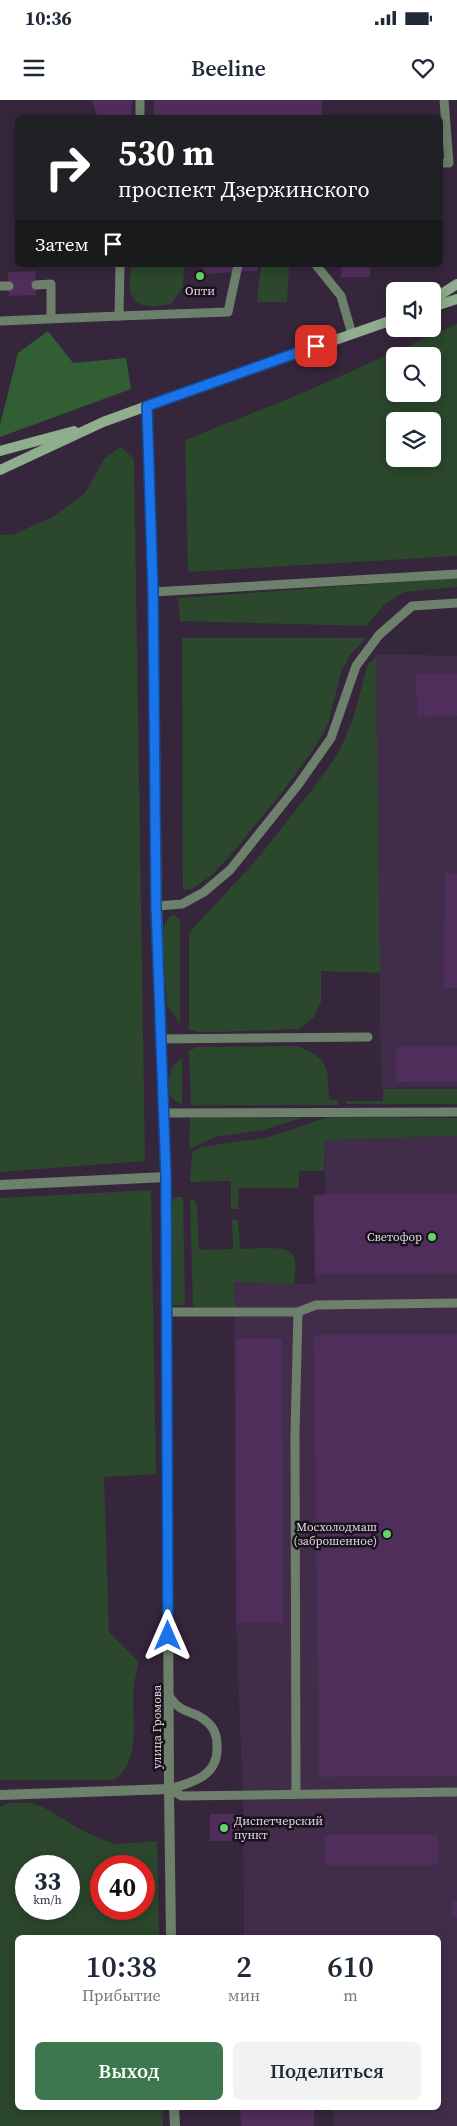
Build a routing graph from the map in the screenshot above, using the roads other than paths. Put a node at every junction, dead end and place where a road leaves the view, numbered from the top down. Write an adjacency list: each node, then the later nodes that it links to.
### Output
1 (140, 100): 3 (lane)
2 (444, 100): 4 (lane)
3 (140, 115)
4 (443, 163)
5 (120, 267): 13 (lane)
6 (238, 267): 13 (lane)
7 (318, 267): 17 (lane)
8 (457, 284): 10 (main road)
9 (36, 285): 14 (lane)
10 (441, 294)
11 (457, 299): 12 (main road)
12 (441, 304)
13 (119, 316): 14 (lane)
14 (51, 318): 15 (lane)
15 (0, 321)
16 (386, 321): 17 (main road)
17 (352, 334): 18 (main road)
18 (147, 406): 19 (main road); 23 (street, улица Громова)
19 (103, 422): 20 (main road); 21 (main road)
20 (0, 451)
21 (0, 470)
22 (457, 574): 23 (lane)
23 (153, 592): 25 (street, улица Громова)
24 (457, 603): 25 (lane)
25 (156, 906): 27 (street, улица Громова)
26 (368, 1037): 27 (lane)
27 (160, 1039): 29 (street, улица Громова)
28 (457, 1112): 29 (lane)
29 (163, 1113): 30 (street, улица Громова)
30 (166, 1177): 31 (street); 33 (street, улица Громова)
31 (0, 1185)
32 (457, 1302): 34 (lane)
33 (166, 1312): 34 (lane); 35 (street, улица Громова)
34 (298, 1312): 38 (lane)
35 (169, 1696): 36 (street, улица Громова); 36 (lane)
36 (169, 1789): 38 (lane); 39 (street); 40 (street, улица Громова)
37 (457, 1792): 38 (lane)
38 (296, 1794)
39 (0, 1795)
40 (171, 1935)
41 (174, 2110): 42 (street)
42 (175, 2126)

